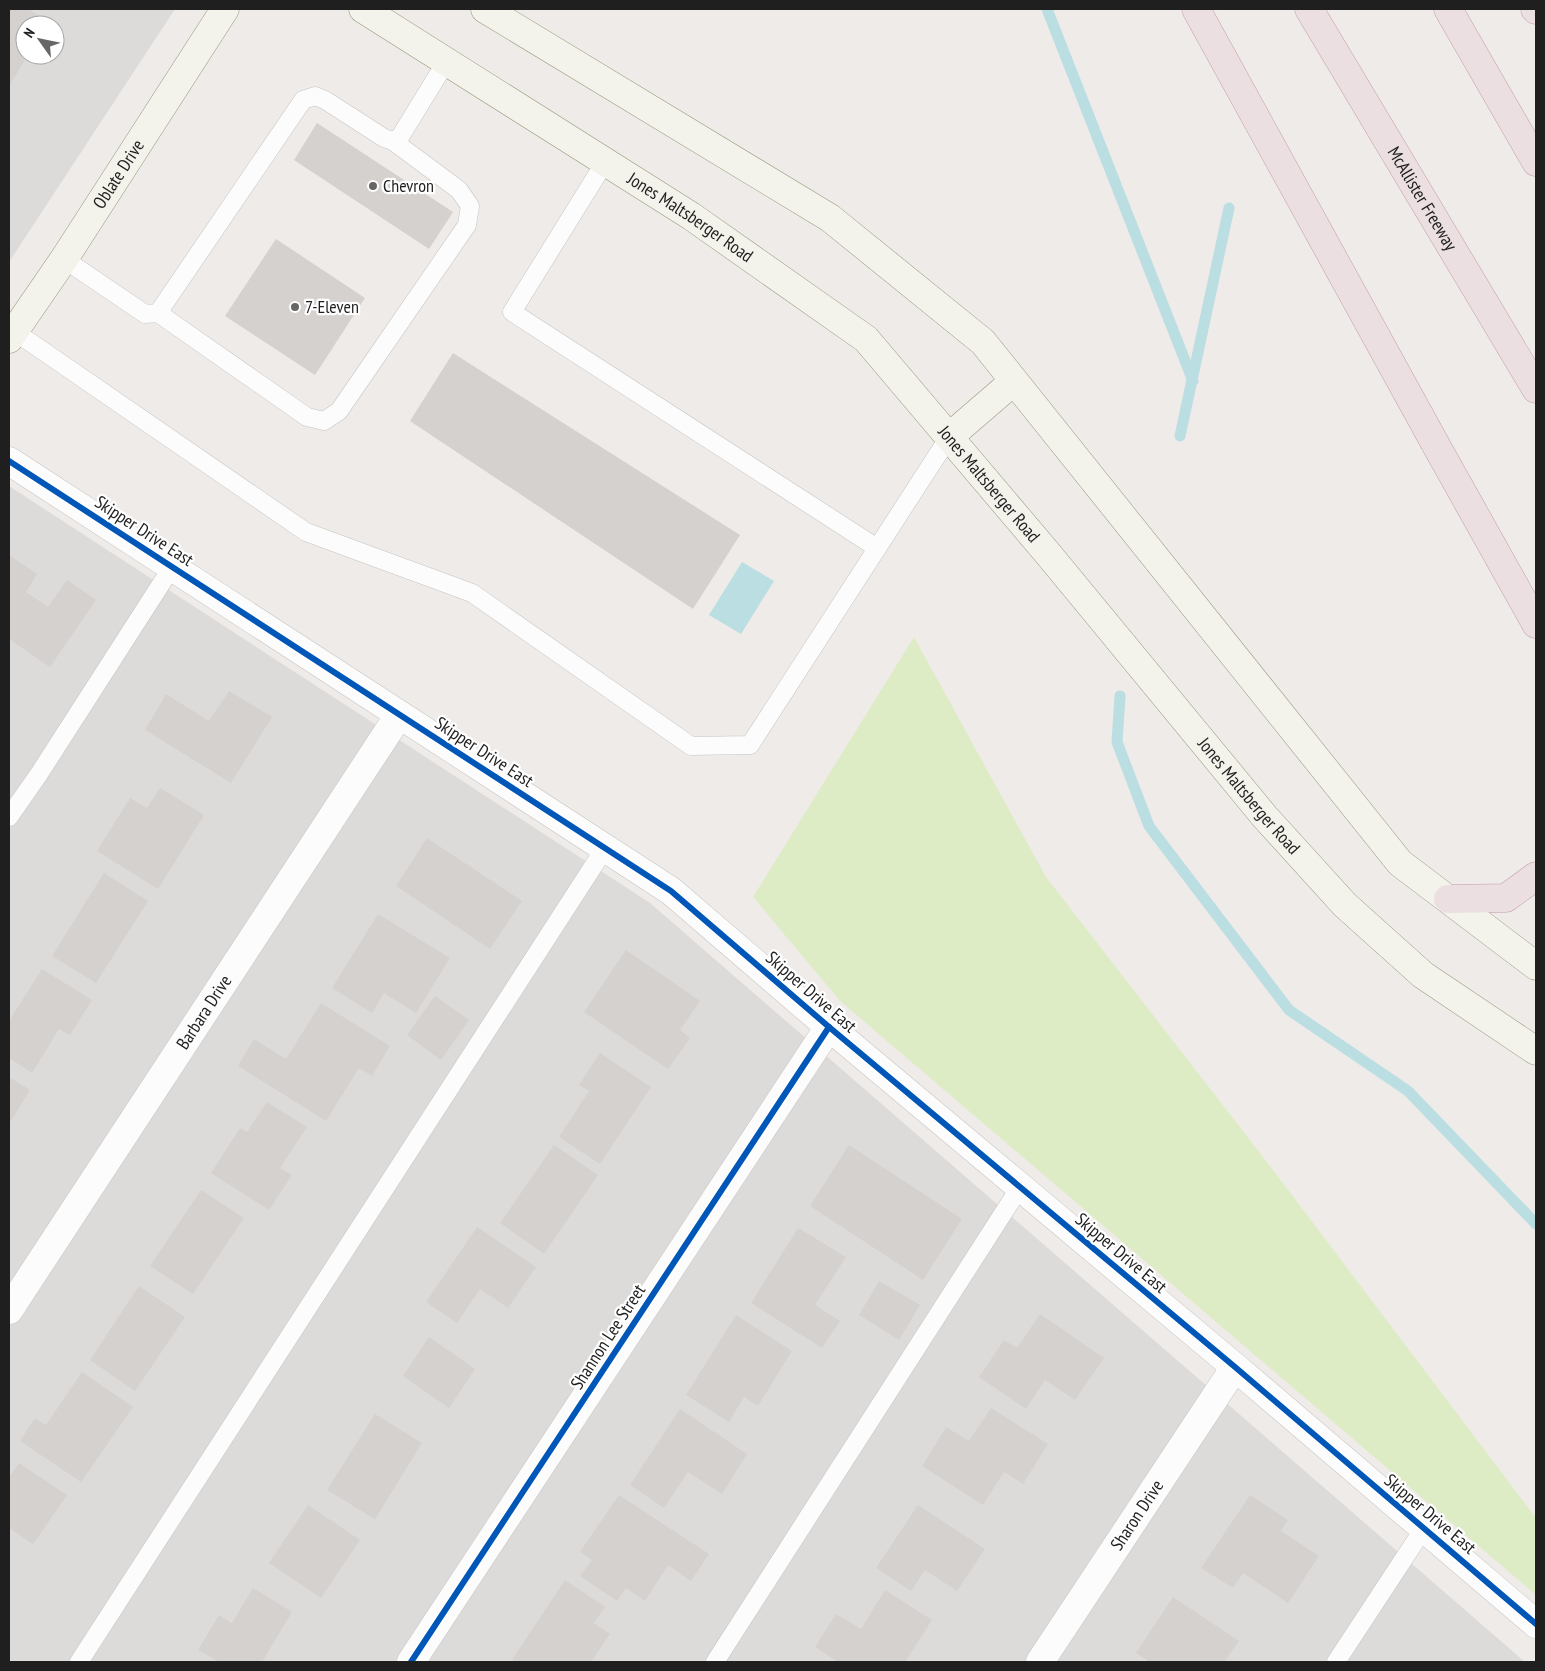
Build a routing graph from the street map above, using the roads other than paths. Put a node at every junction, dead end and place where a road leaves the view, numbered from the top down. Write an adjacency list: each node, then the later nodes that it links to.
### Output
1 (225, 9): 11 (main road, Oblate Drive)
2 (363, 9): 7 (main road, Jones Maltsberger Road)
3 (485, 9): 14 (main road)
4 (1196, 9): 20 (highway)
5 (1309, 9): 15 (highway, McAllister Freeway)
6 (1448, 9): 10 (highway)
7 (446, 62): 8 (lane); 9 (main road, Jones Maltsberger Road)
8 (393, 142): 12 (lane); 12 (lane)
9 (605, 162): 16 (main road, Jones Maltsberger Road); 18 (lane)
10 (1536, 162)
11 (64, 259): 12 (lane); 13 (main road, Oblate Drive)
12 (158, 313)
13 (11, 335): 18 (lane)
14 (1014, 381): 16 (main road); 25 (main road)
15 (1536, 389)
16 (949, 437): 18 (lane); 28 (main road, Jones Maltsberger Road)
17 (9, 461): 19 (street, Skipper Drive East)
18 (877, 548)
19 (172, 567): 21 (street, Skipper Drive East); 22 (lane)
20 (1536, 624)
21 (399, 715): 23 (street, Skipper Drive East); 30 (street, Barbara Drive)
22 (9, 817)
23 (605, 848): 27 (street, Skipper Drive East); 34 (lane)
24 (1536, 876): 25 (highway)
25 (1448, 899): 26 (main road)
26 (1536, 966)
27 (829, 1028): 29 (street, Skipper Drive East); 35 (street, Shannon Lee Street)
28 (1536, 1051)
29 (1020, 1187): 31 (street, Skipper Drive East); 36 (lane)
30 (9, 1310)
31 (1235, 1367): 32 (street, Skipper Drive East); 37 (street, Sharon Drive)
32 (1424, 1528): 33 (street, Skipper Drive East); 38 (lane)
33 (1536, 1624)
34 (79, 1662)
35 (411, 1662)
36 (715, 1662)
37 (1040, 1662)
38 (1336, 1662)

